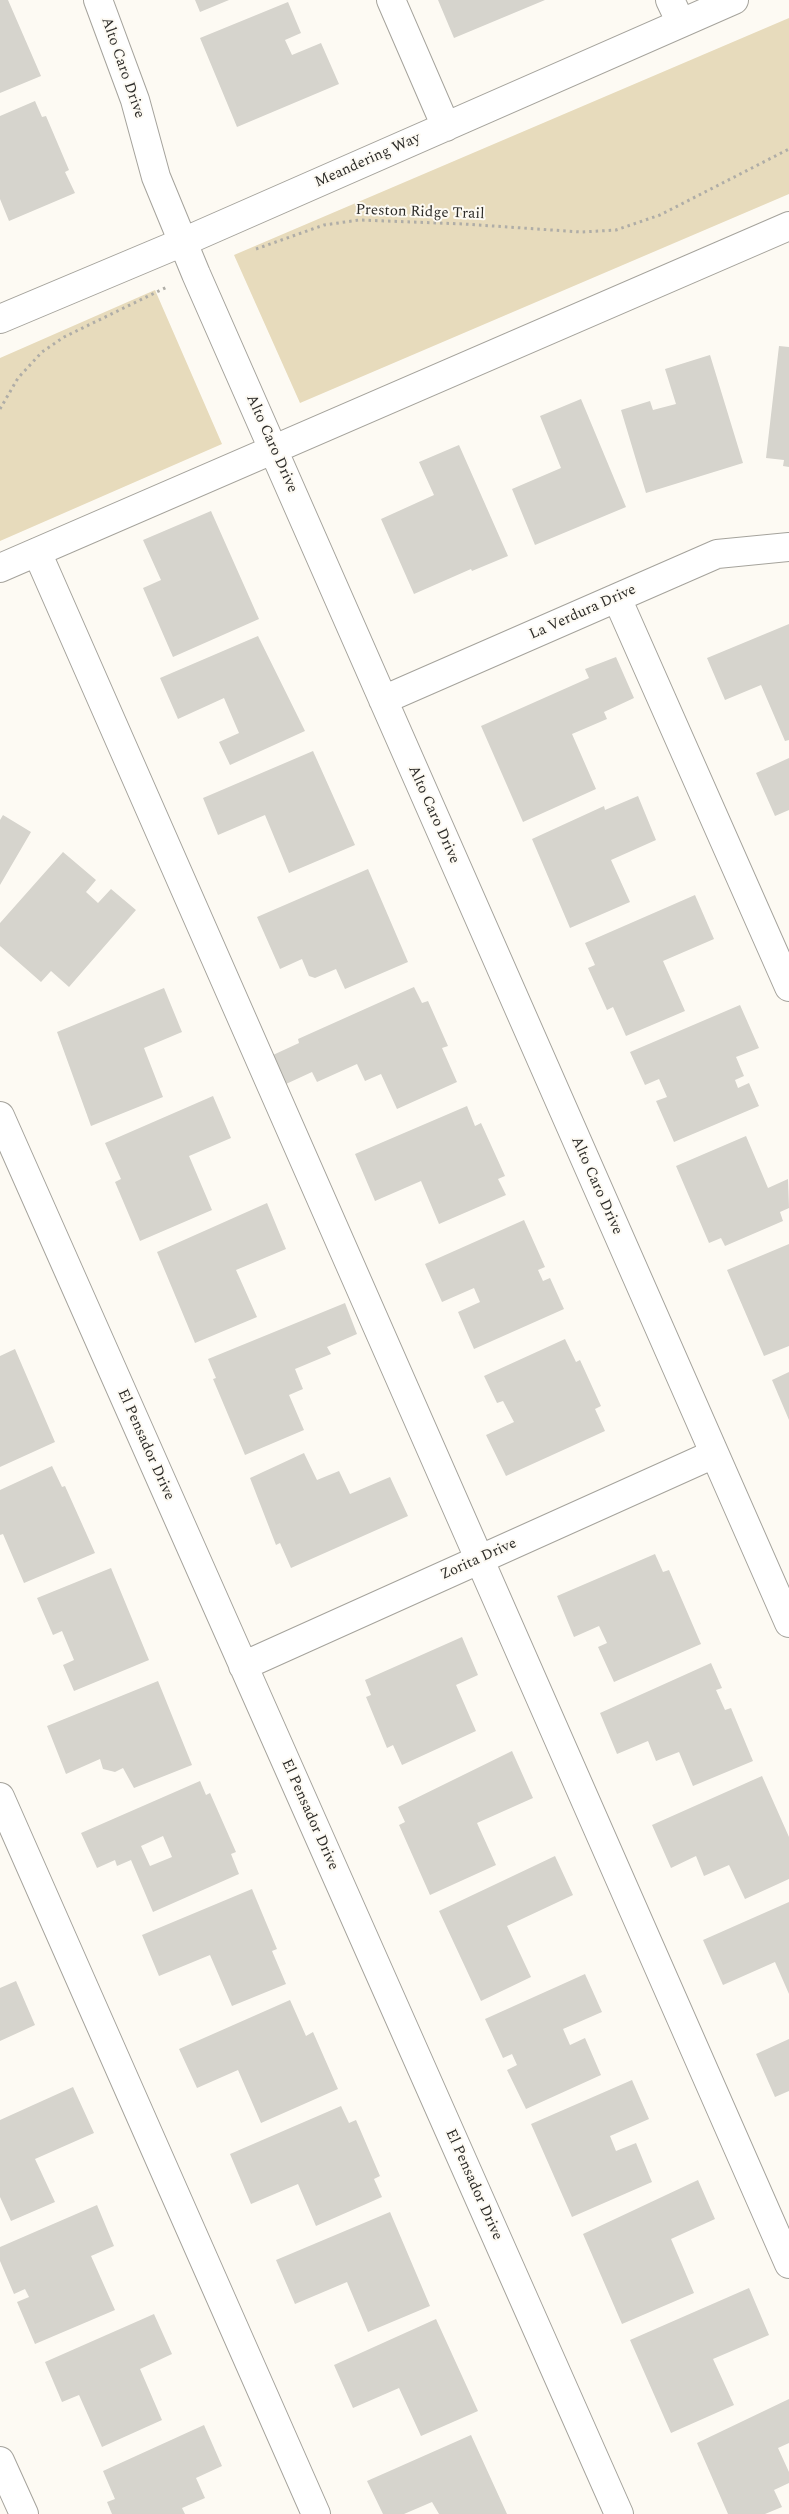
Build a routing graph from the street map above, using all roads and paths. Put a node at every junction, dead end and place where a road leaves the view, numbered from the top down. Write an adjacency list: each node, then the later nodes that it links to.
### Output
1 (98, 0): 8 (street, Alto Caro Drive)
2 (391, 0): 5 (street)
3 (734, 0): 4 (street, Meandering Way)
4 (676, 12): 5 (street, Meandering Way)
5 (446, 127): 8 (street, Meandering Way)
6 (789, 149): 9 (path, Preston Ridge Trail)
7 (789, 226): 13 (street)
8 (183, 242): 10 (street, Alto Caro Drive); 11 (street, Meandering Way)
9 (249, 252)
10 (196, 274): 12 (path); 13 (street, Alto Caro Drive)
11 (0, 320)
12 (0, 409)
13 (273, 449): 15 (street); 18 (street, Alto Caro Drive)
14 (789, 547): 17 (street, La Verdura Drive)
15 (37, 552): 16 (street); 22 (street)
16 (0, 568)
17 (617, 598): 18 (street, La Verdura Drive); 19 (street)
18 (383, 700): 21 (street, Alto Caro Drive)
19 (789, 987)
20 (0, 1116): 24 (street, El Pensador Drive)
21 (714, 1454): 22 (street, Zorita Drive); 23 (street, Alto Caro Drive)
22 (481, 1559): 24 (street, Zorita Drive); 26 (street)
23 (789, 1623)
24 (243, 1666): 30 (street, El Pensador Drive)
25 (0, 1797): 29 (street)
26 (789, 2264)
27 (0, 2461): 28 (street)
28 (24, 2514)
29 (316, 2514)
30 (619, 2514)

